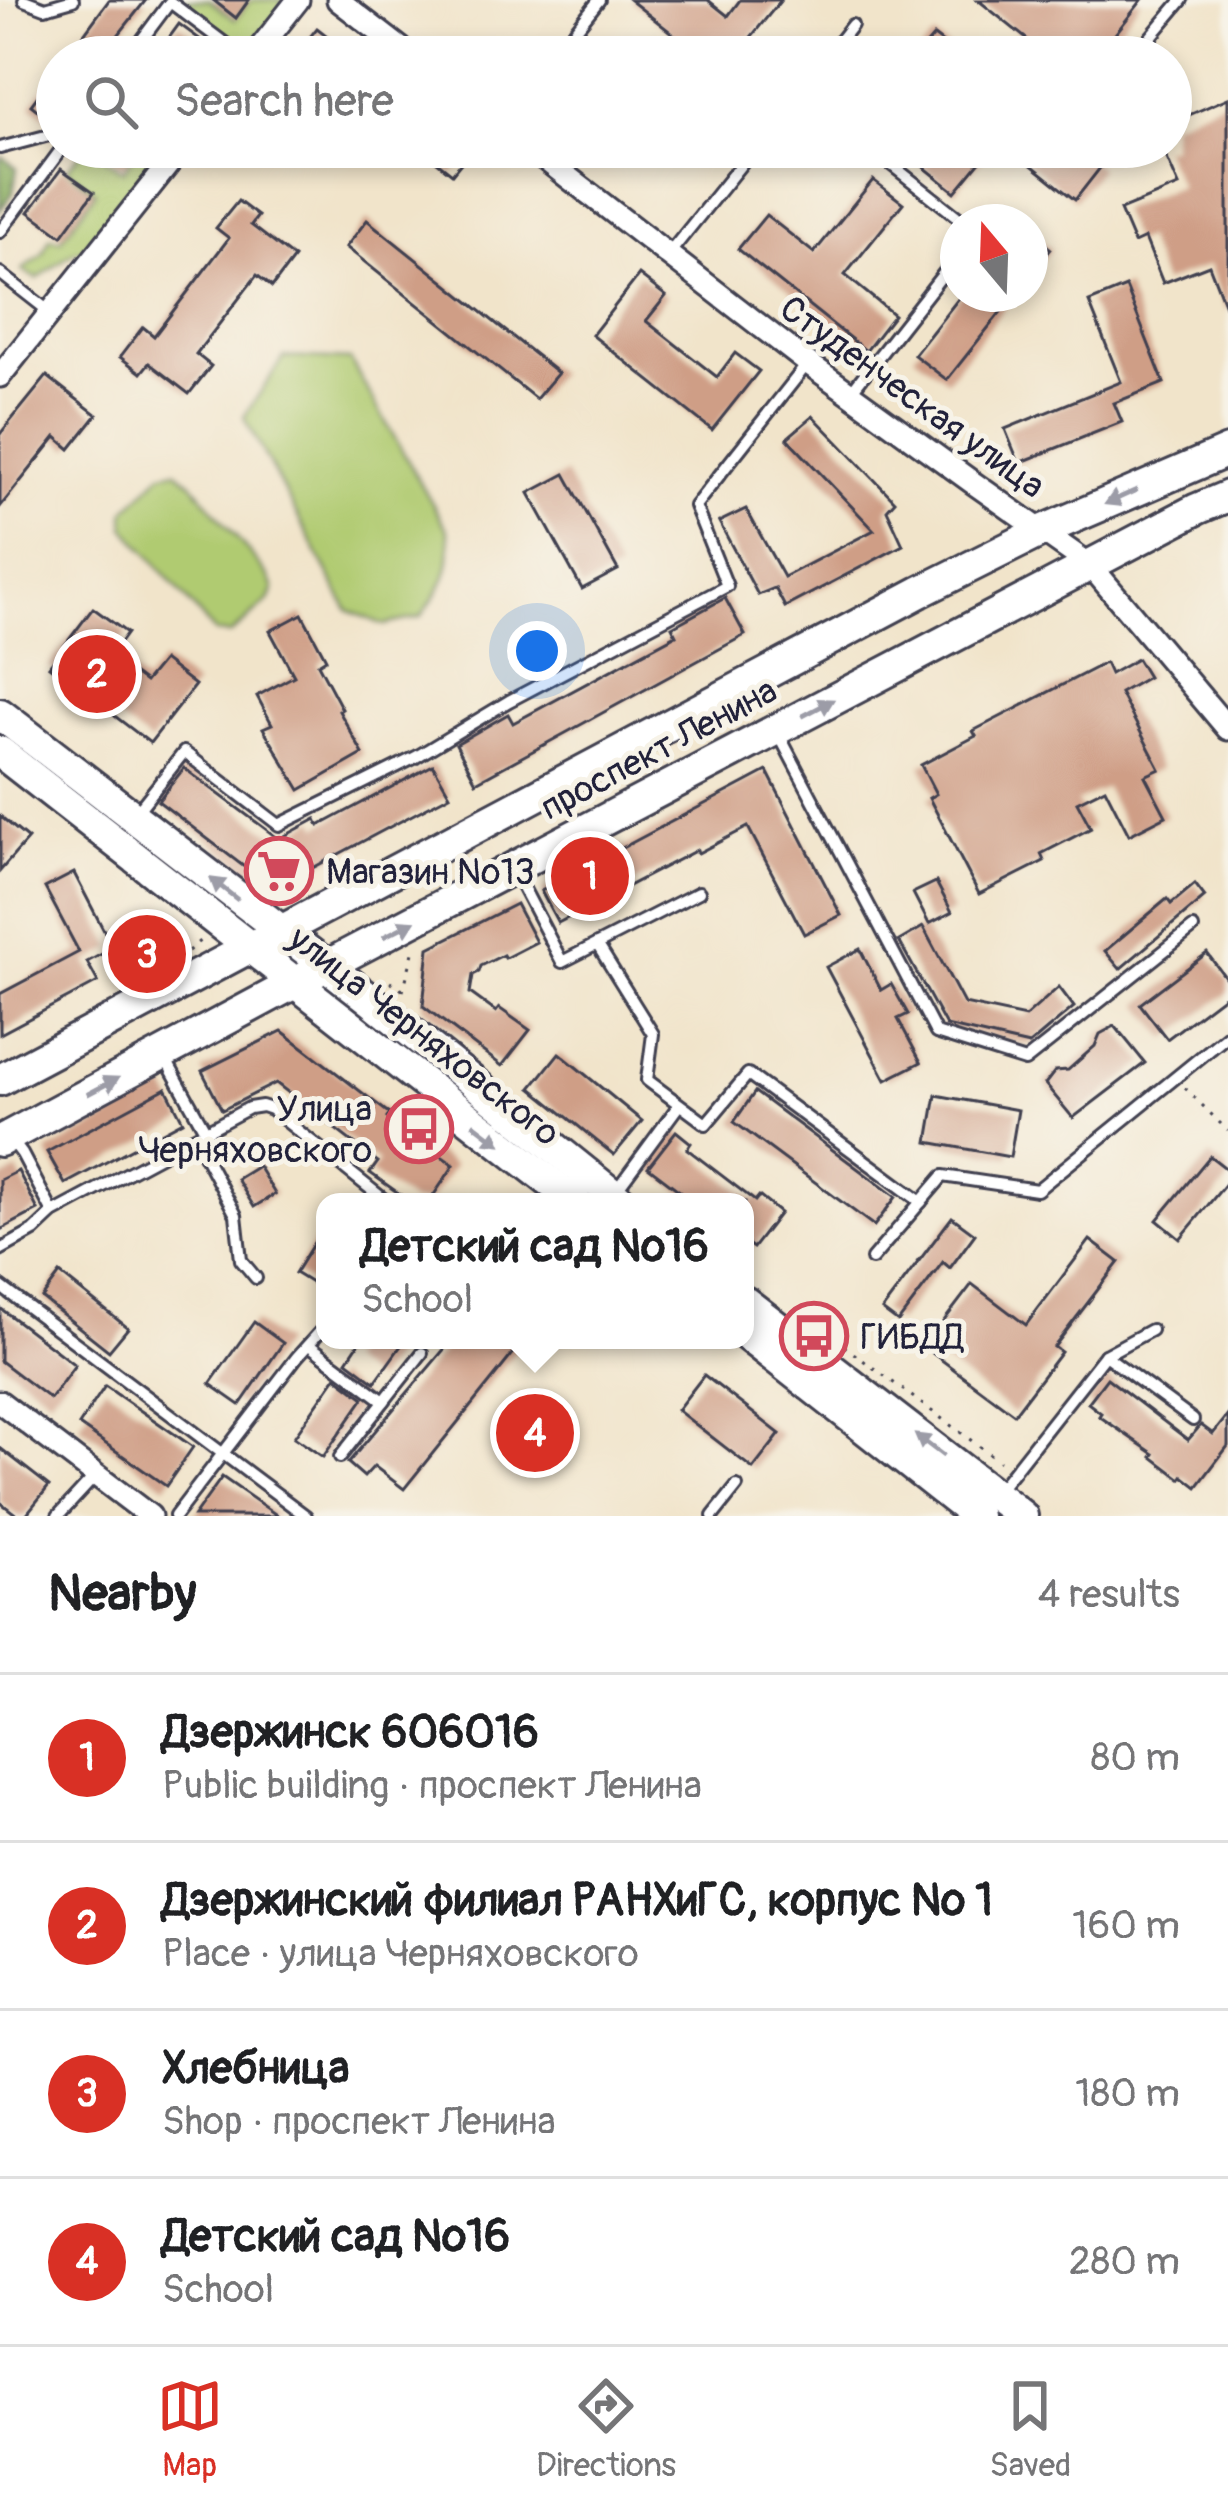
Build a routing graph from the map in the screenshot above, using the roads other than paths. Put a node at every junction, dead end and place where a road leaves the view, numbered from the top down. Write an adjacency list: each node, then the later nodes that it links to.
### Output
1 (24, 0): 2 (lane)
2 (73, 0)
3 (298, 0): 11 (street)
4 (338, 0): 12 (street)
5 (599, 0): 13 (lane)
6 (1182, 0): 15 (lane)
7 (171, 1): 9 (lane); 10 (lane)
8 (852, 25): 14 (lane)
9 (145, 36)
10 (216, 36)
11 (270, 36)
12 (385, 36)
13 (571, 36)
14 (843, 36)
15 (1151, 36)
16 (36, 139): 17 (lane)
17 (0, 148)
18 (47, 168): 24 (lane)
19 (165, 168): 28 (street)
20 (556, 168): 25 (street, Студенческая улица)
21 (737, 168): 25 (lane)
22 (895, 168): 23 (lane)
23 (941, 204)
24 (0, 232)
25 (668, 255): 29 (street, Студенческая улица)
26 (0, 273): 28 (lane)
27 (940, 278): 31 (lane)
28 (50, 313): 30 (street)
29 (808, 363): 31 (street, Студенческая улица); 40 (lane)
30 (0, 376)
31 (850, 393): 34 (street, Студенческая улица)
32 (1228, 451): 34 (main road, проспект Ленина, one-way to 34)
33 (1228, 496): 35 (main road, проспект Ленина)
34 (1042, 531): 35 (street, Студенческая улица); 44 (main road, проспект Ленина)
35 (1090, 565): 37 (street, Студенческая улица); 38 (main road, проспект Ленина, one-way to 35)
36 (0, 714): 40 (main road)
37 (1228, 729)
38 (777, 730): 41 (main road, проспект Ленина); 43 (lane)
39 (0, 752): 40 (main road, улица Черняховского)
40 (123, 829): 44 (main road, one-way to 40); 46 (main road, улица Черняховского)
41 (514, 869): 45 (lane); 47 (main road, проспект Ленина, one-way to 41)
42 (699, 892): 45 (lane)
43 (1193, 928)
44 (281, 932): 46 (main road, проспект Ленина); 47 (main road)
45 (597, 944): 52 (lane)
46 (250, 948): 48 (main road, улица Черняховского); 51 (main road, проспект Ленина)
47 (327, 966): 48 (main road, проспект Ленина); 57 (main road)
48 (296, 984): 50 (main road, проспект Ленина); 56 (main road, улица Черняховского, one-way to 56)
49 (1228, 1036): 59 (lane)
50 (163, 1054): 53 (lane); 54 (main road, проспект Ленина, one-way to 50)
51 (0, 1080)
52 (679, 1105): 58 (lane); 59 (lane)
53 (200, 1135): 55 (lane); 60 (lane); 63 (lane)
54 (4, 1139): 60 (lane)
55 (376, 1193)
56 (564, 1193)
57 (611, 1193)
58 (620, 1193)
59 (921, 1202): 62 (lane)
60 (53, 1214): 61 (lane)
61 (0, 1250)
62 (872, 1259)
63 (256, 1278)
64 (0, 1286): 75 (lane)
65 (754, 1310): 79 (main road, one-way to 65)
66 (1151, 1330): 71 (lane)
67 (316, 1337): 69 (lane)
68 (754, 1340): 79 (main road)
69 (309, 1345): 72 (lane); 75 (lane)
70 (422, 1353): 72 (lane)
71 (1105, 1354): 74 (lane); 79 (lane)
72 (384, 1401): 76 (lane)
73 (0, 1402): 77 (street)
74 (1193, 1420)
75 (224, 1453): 82 (lane); 83 (lane)
76 (340, 1457)
77 (96, 1475): 80 (lane); 81 (street)
78 (737, 1486): 84 (lane)
79 (986, 1505): 85 (main road)
80 (58, 1516)
81 (150, 1516)
82 (175, 1516)
83 (306, 1516)
84 (713, 1516)
85 (1022, 1516)

